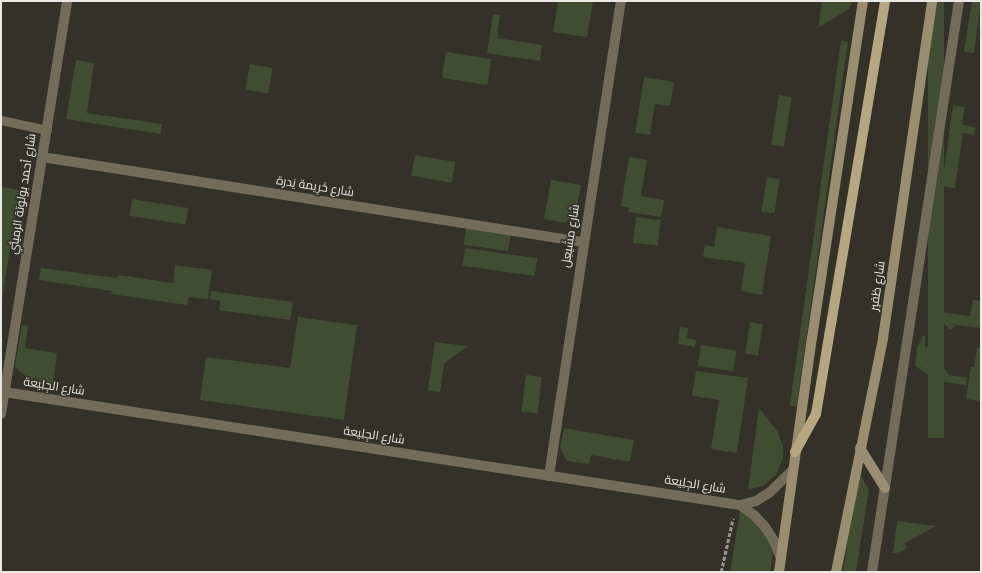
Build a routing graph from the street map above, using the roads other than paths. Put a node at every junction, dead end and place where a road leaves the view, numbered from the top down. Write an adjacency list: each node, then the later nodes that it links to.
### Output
1 (67, 1): 8 (street, شارع أحمد بولوتة الرميثي)
2 (621, 1): 10 (street, شارع مشَيعِل)
3 (863, 1): 14 (main road)
4 (885, 1): 14 (main road)
5 (932, 1): 13 (main road, شارع ظفير)
6 (959, 1): 17 (street)
7 (1, 120): 8 (lane)
8 (47, 130): 9 (street, شارع أحمد بولوتة الرميثي)
9 (42, 157): 10 (street, شارع خَرِيمة يَدرة); 11 (street, شارع أحمد بولوتة الرميثي)
10 (583, 242): 16 (street, شارع مشَيعِل)
11 (4, 392): 12 (street, شارع أحمد بولوتة الرميثي); 16 (street, شارع الجِلِيعة)
12 (1, 414)
13 (860, 448): 17 (main road); 21 (main road, شارع ظفير)
14 (795, 452): 15 (main road)
15 (792, 471): 18 (street, شارع الجِلِيعة); 19 (main road)
16 (549, 476): 18 (street, شارع الجِلِيعة)
17 (885, 488): 22 (street)
18 (738, 505): 19 (street, شارع الجِلِيعة)
19 (780, 556): 20 (main road)
20 (779, 572)
21 (836, 572)
22 (872, 572)

